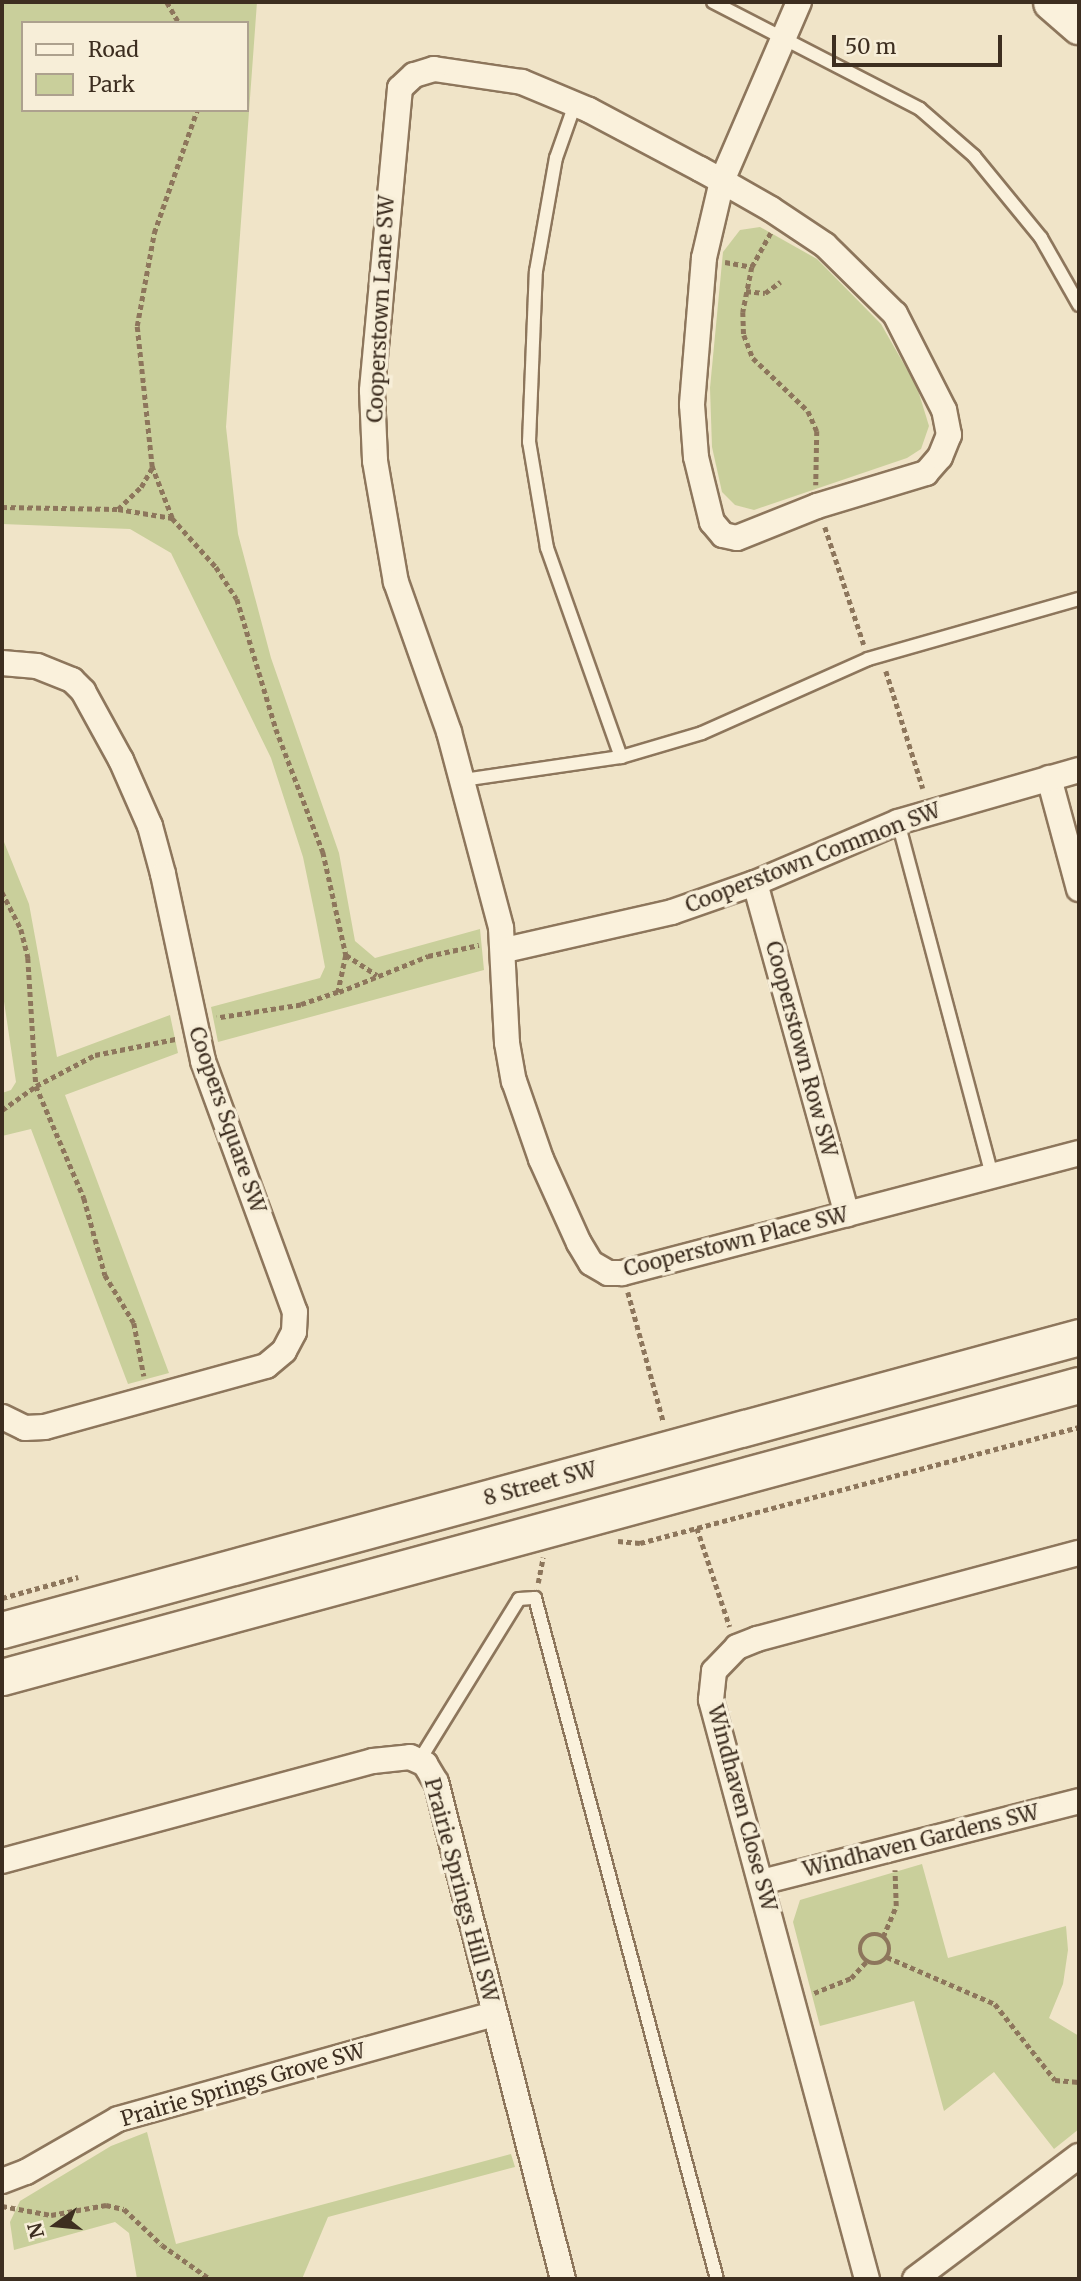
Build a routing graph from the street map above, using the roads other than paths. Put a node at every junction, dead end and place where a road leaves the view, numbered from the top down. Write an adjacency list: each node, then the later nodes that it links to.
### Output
1 (713, 2): 5 (lane)
2 (799, 2): 5 (street)
3 (1051, 2): 4 (main road)
4 (1079, 26)
5 (783, 36): 7 (street); 8 (lane)
6 (575, 104): 7 (street, Cooperstown Lane SW); 11 (lane); 14 (street, Cooperstown Lane SW)
7 (722, 181): 7 (street, Cooperstown Lane SW)
8 (1079, 305)
9 (1079, 599): 11 (lane)
10 (2, 663): 24 (street, Coopers Square SW)
11 (621, 757): 14 (lane)
12 (1079, 770): 13 (street, Cooperstown Common SW)
13 (1049, 778): 15 (street, Cooperstown Common SW); 17 (street)
14 (463, 780): 18 (street, Cooperstown Lane SW)
15 (898, 822): 16 (street, Cooperstown Common SW); 20 (lane)
16 (755, 883): 18 (street, Cooperstown Common SW); 21 (street, Cooperstown Row SW)
17 (1079, 889)
18 (504, 945): 21 (street, Cooperstown Place SW)
19 (1079, 1153): 20 (street, Cooperstown Place SW)
20 (992, 1176): 21 (street, Cooperstown Place SW)
21 (847, 1214)
22 (1079, 1337): 26 (main road, 8 Street SW)
23 (1079, 1385): 27 (main road)
24 (2, 1417)
25 (1079, 1553): 31 (street, Windhaven Close SW)
26 (2, 1630)
27 (2, 1677)
28 (419, 1761): 30 (street, Prairie Springs Hill SW); 32 (street, Prairie Springs Hill SW); 36 (lane)
29 (1079, 1801): 31 (street, Windhaven Gardens SW)
30 (2, 1861)
31 (762, 1882): 37 (street, Windhaven Close SW)
32 (495, 2014): 34 (street, Prairie Springs Grove SW); 35 (street, Prairie Springs Hill SW)
33 (1079, 2156): 38 (street)
34 (2, 2181)
35 (563, 2279)
36 (717, 2279)
37 (867, 2279)
38 (915, 2279)

